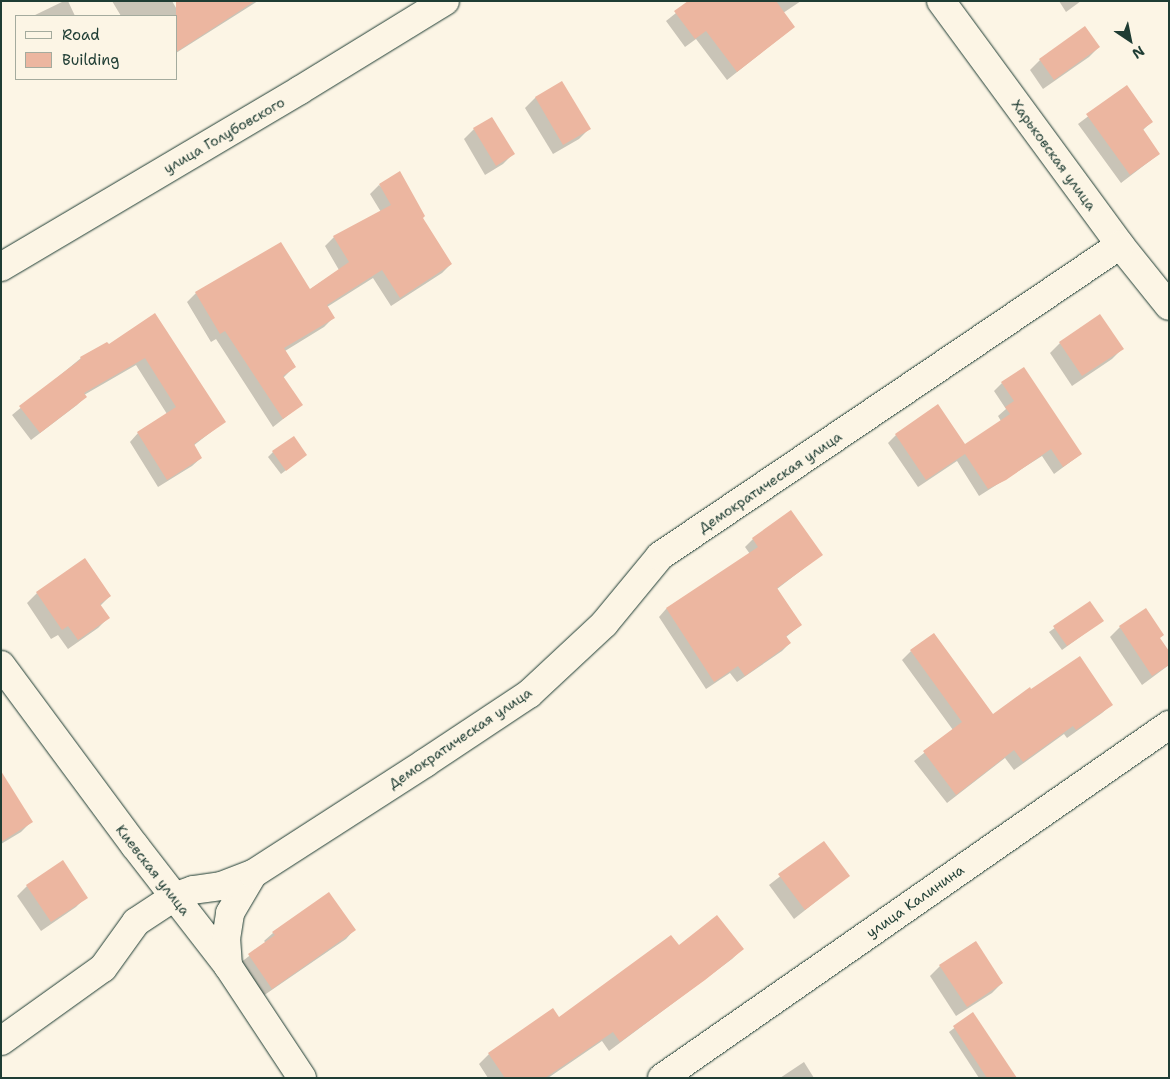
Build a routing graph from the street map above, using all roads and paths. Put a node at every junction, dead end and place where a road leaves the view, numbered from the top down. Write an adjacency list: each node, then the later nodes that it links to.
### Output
1 (445, 1): 4 (street, улица Голубовского)
2 (941, 1): 3 (street, Харьковская улица)
3 (1120, 245): 5 (street, Харьковская улица); 8 (street, Демократическая улица)
4 (1, 266)
5 (1169, 306)
6 (1, 665): 9 (street, Киевская улица)
7 (1169, 724): 13 (street, улица Калинина)
8 (253, 874): 9 (street, Демократическая улица); 10 (street)
9 (174, 897): 10 (street, Киевская улица); 11 (street, Демократическая улица)
10 (228, 966): 12 (street, Киевская улица)
11 (1, 1041)
12 (302, 1078)
13 (662, 1078)

